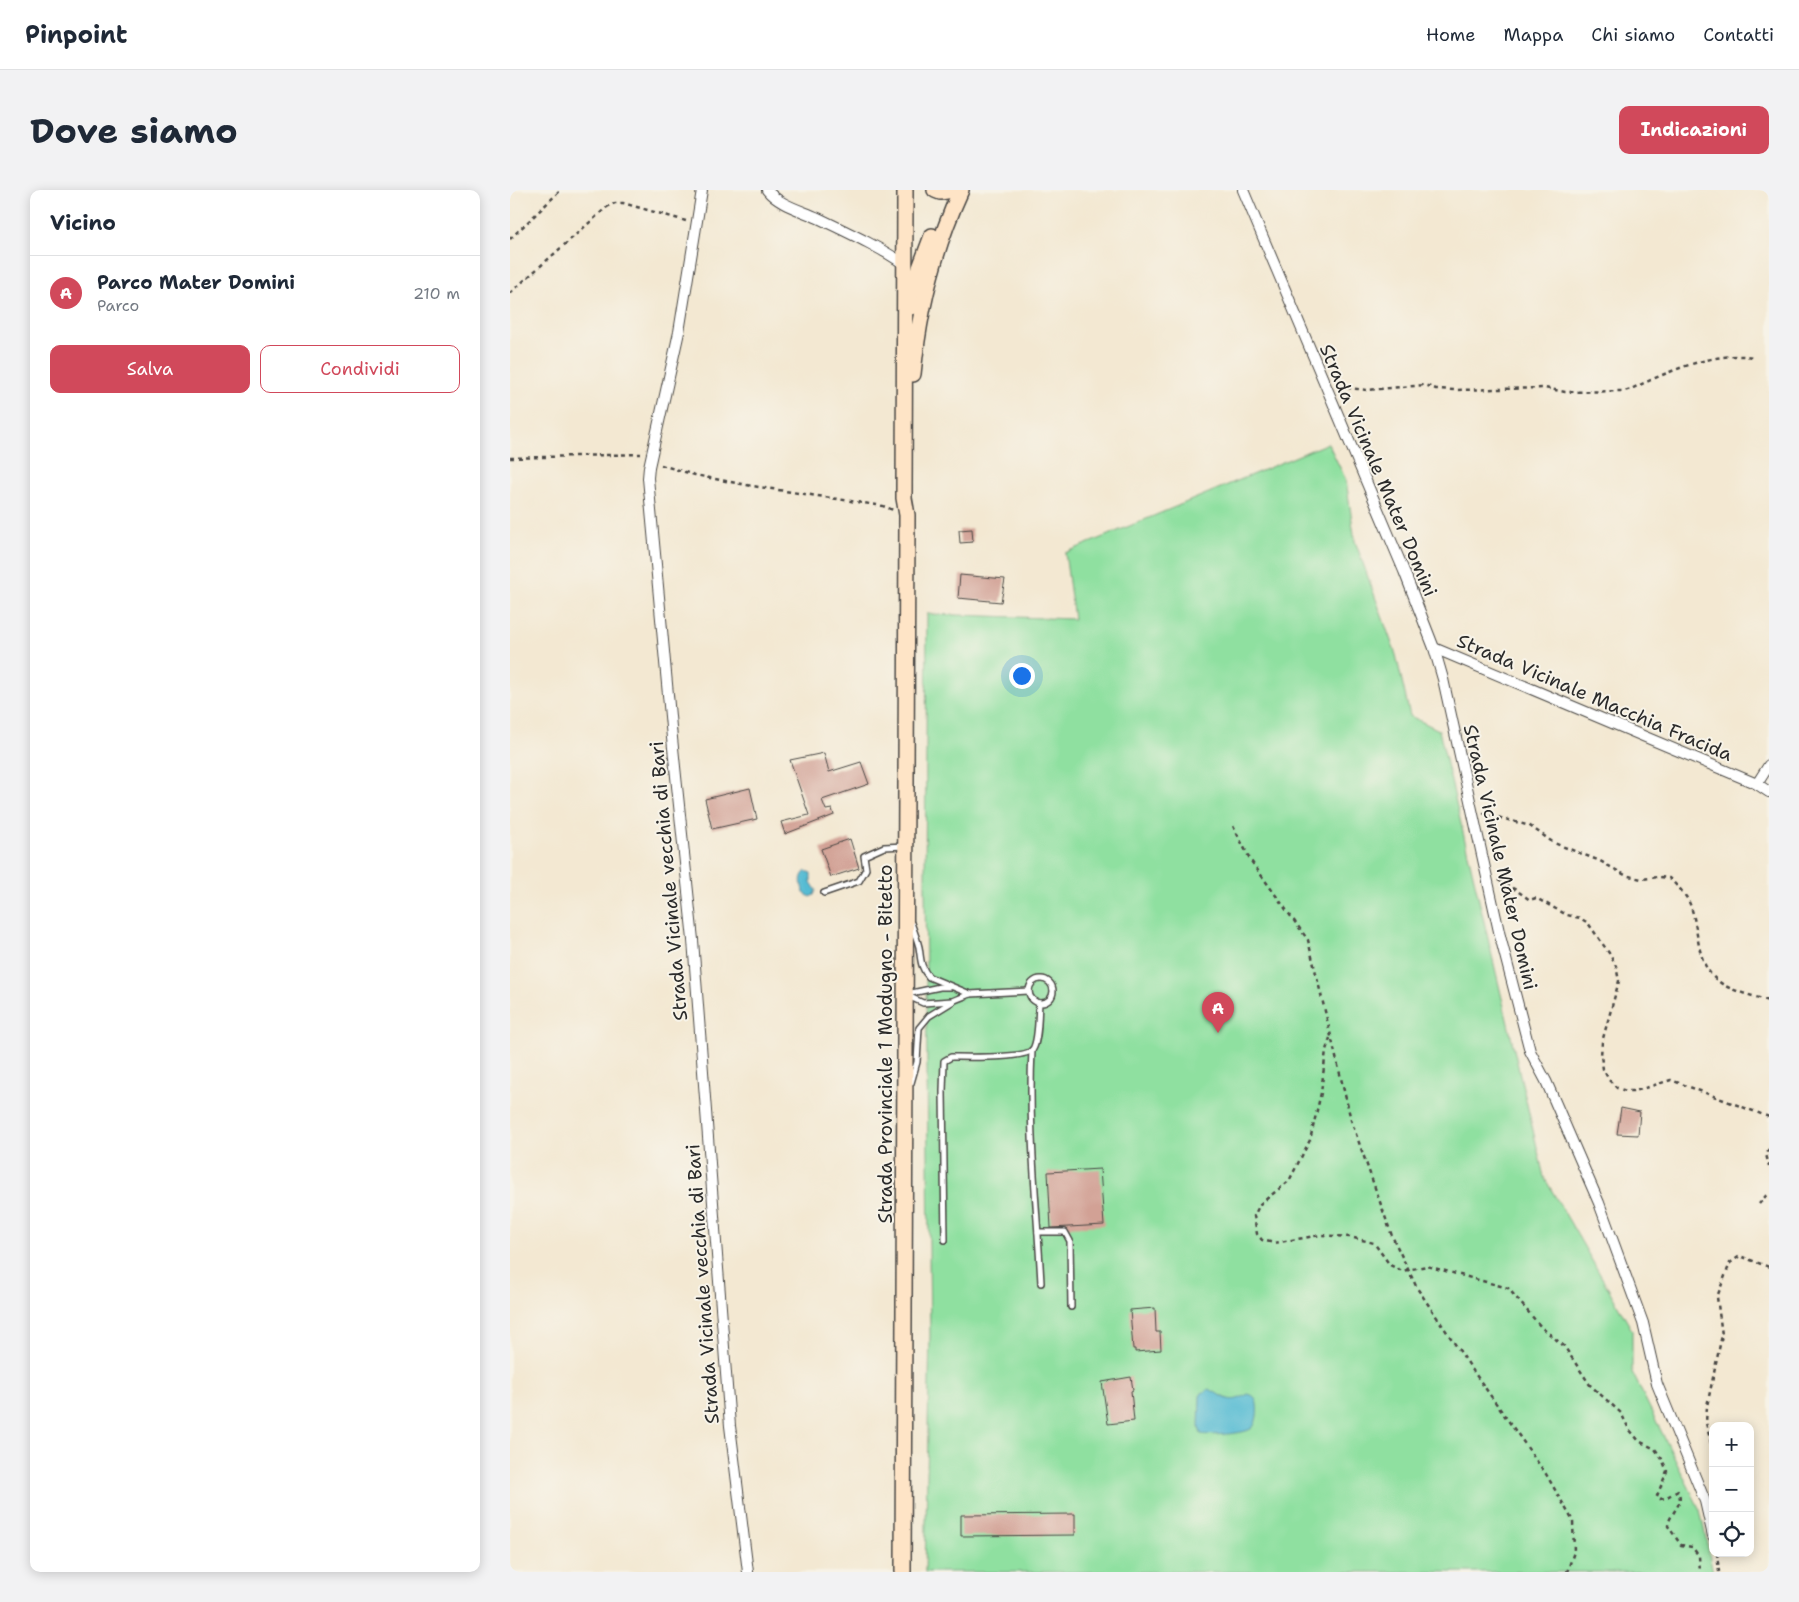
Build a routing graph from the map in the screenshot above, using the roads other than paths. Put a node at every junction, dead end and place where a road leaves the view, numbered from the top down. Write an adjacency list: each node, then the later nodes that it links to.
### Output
1 (702, 190): 28 (street, Strada Vicinale vecchia di Bari)
2 (767, 190): 6 (street)
3 (905, 190): 6 (main road)
4 (949, 190): 7 (main road); 7 (main road)
5 (1243, 190): 8 (street, Strada Vicinale Mater Domini)
6 (904, 264): 7 (main road)
7 (910, 350): 12 (main road, Strada Provinciale 1 Modugno - Bitetto)
8 (1434, 648): 10 (street, Strada Vicinale Macchia Fracida); 27 (street, Strada Vicinale Mater Domini)
9 (1769, 765): 10 (street)
10 (1757, 784): 11 (street, Strada Vicinale Macchia Fracida)
11 (1769, 792)
12 (905, 846): 13 (lane); 14 (main road, Strada Provinciale 1 Modugno - Bitetto)
13 (824, 893)
14 (905, 906): 15 (lane); 18 (main road, Strada Provinciale 1 Modugno - Bitetto)
15 (953, 988): 17 (lane); 18 (lane)
16 (1029, 991): 17 (lane); 20 (lane); 20 (lane)
17 (970, 994): 19 (lane)
18 (905, 995): 19 (lane); 22 (main road, Strada Provinciale 1 Modugno - Bitetto)
19 (955, 1000): 22 (lane)
20 (1039, 1003): 21 (lane)
21 (1032, 1050): 23 (lane); 24 (lane)
22 (906, 1098): 29 (main road, Strada Provinciale 1 Modugno - Bitetto)
23 (1038, 1232): 25 (lane); 26 (lane)
24 (945, 1240)
25 (1041, 1283)
26 (1071, 1307)
27 (1709, 1516)
28 (748, 1572)
29 (903, 1572)

